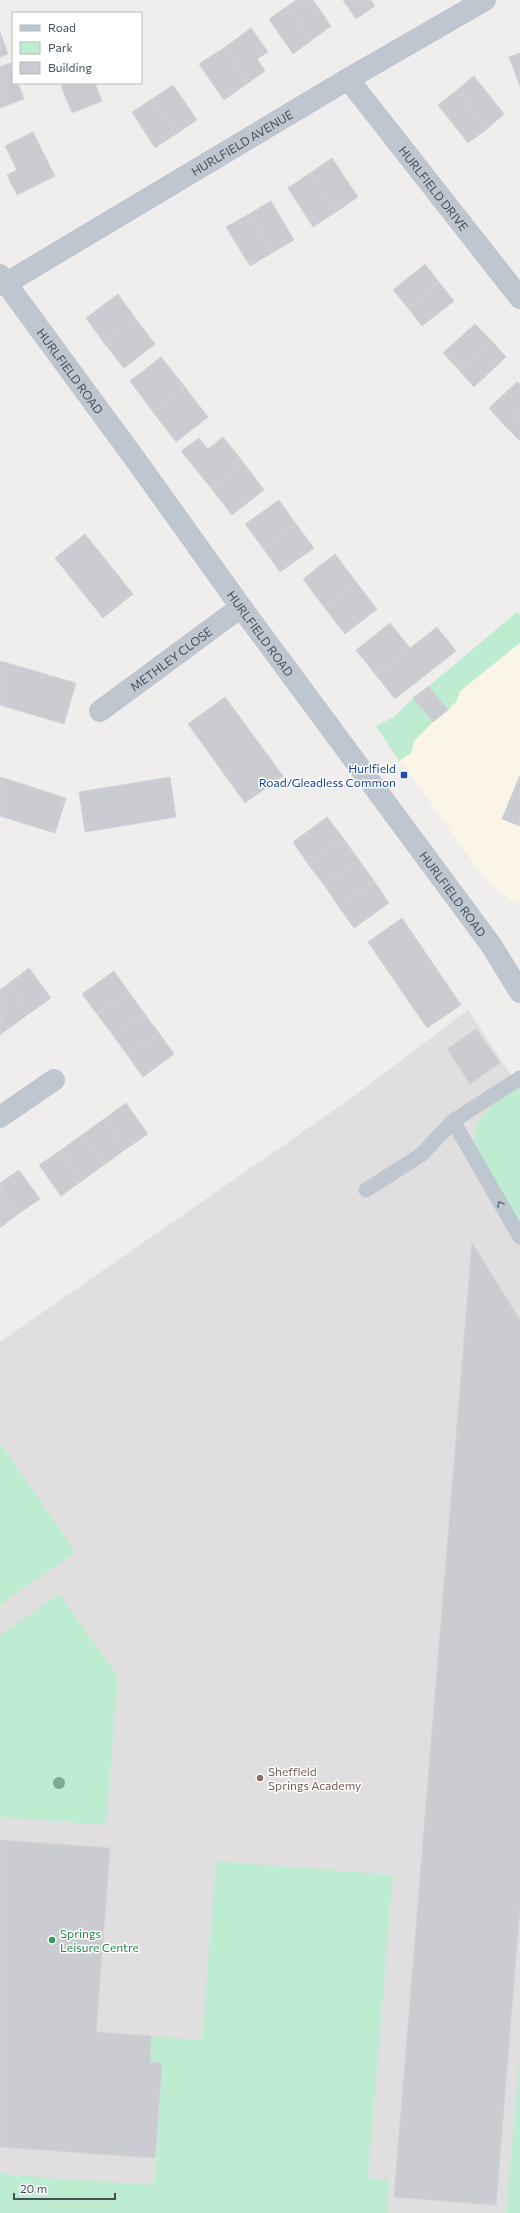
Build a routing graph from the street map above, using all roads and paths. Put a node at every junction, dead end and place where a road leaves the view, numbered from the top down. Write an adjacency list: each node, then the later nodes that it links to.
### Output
1 (485, 0): 2 (street, HURLFIELD AVENUE)
2 (348, 79): 3 (street, HURLFIELD AVENUE); 4 (street, HURLFIELD DRIVE)
3 (2, 281): 5 (street, HURLFIELD ROAD)
4 (520, 298)
5 (241, 607): 6 (street, METHLEY CLOSE); 7 (street, HURLFIELD ROAD)
6 (100, 711)
7 (513, 964): 8 (street, HURLFIELD ROAD)
8 (520, 992)
9 (520, 1078): 12 (lane)
10 (54, 1080): 11 (street)
11 (0, 1117)
12 (453, 1121): 13 (lane); 14 (lane, one-way to 12)
13 (366, 1190)
14 (520, 1237)

